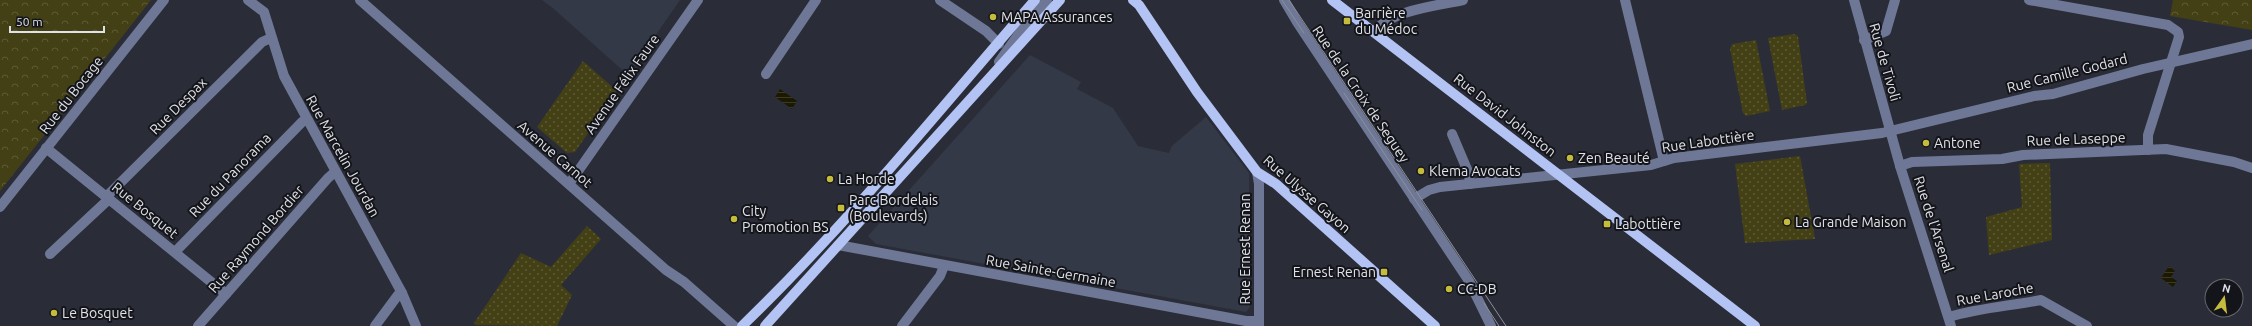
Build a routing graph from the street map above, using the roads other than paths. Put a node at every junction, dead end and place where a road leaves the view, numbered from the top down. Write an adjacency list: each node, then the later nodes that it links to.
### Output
1 (164, 0): 29 (street, Rue du Bocage)
2 (248, 0): 19 (street, Rue Marcelin Jourdan)
3 (360, 0): 37 (street, Avenue Carnot)
4 (698, 0): 37 (street, Avenue Félix Faure)
5 (816, 0): 24 (street)
6 (940, 0): 21 (street)
7 (1035, 0): 21 (main road)
8 (1047, 0): 25 (street)
9 (1060, 0): 25 (main road)
10 (1284, 0): 40 (street, Rue de la Croix de Seguey)
11 (1332, 0): 18 (main road, Rue David Johnston)
12 (1463, 0): 18 (street)
13 (1626, 0): 31 (street)
14 (1854, 0): 20 (street, Rue de Tivoli)
15 (1895, 0): 20 (street)
16 (2029, 0): 23 (street)
17 (1136, 2): 35 (main road, Rue Ulysse Gayon)
18 (1374, 32): 36 (main road, Rue David Johnston)
19 (271, 38): 26 (street, Rue Marcelin Jourdan); 39 (street, Rue Despax)
20 (1864, 40): 27 (street, Rue de Tivoli)
21 (999, 44): 54 (main road)
22 (2252, 44): 23 (street, Rue Camille Godard)
23 (2171, 62): 27 (street, Rue Camille Godard); 30 (street)
24 (766, 74)
25 (990, 75): 42 (main road)
26 (306, 120): 34 (street, Rue Marcelin Jourdan); 43 (street, Rue du Panorama)
27 (1890, 132): 31 (street, Rue Labottière); 32 (street, Rue de l'Arsenal)
28 (1452, 134): 38 (street)
29 (46, 148): 39 (street, Rue Bosquet); 41 (street, Rue du Bocage)
30 (2148, 150): 32 (street, Rue de Laseppe); 33 (street, Rue de Laseppe)
31 (1664, 161): 36 (street, Rue Labottière)
32 (1900, 166): 48 (street, Rue de l'Arsenal)
33 (2252, 168)
34 (335, 172): 46 (street, Rue Marcelin Jourdan); 47 (street, Rue Raymond Bordier)
35 (1257, 172): 49 (street, Rue Ernest Renan); 57 (main road, Rue Ulysse Gayon)
36 (1559, 175): 38 (street, Rue Labottière); 59 (main road, Rue David Johnston)
37 (569, 184): 53 (street, Avenue Carnot)
38 (1470, 184): 40 (street, Rue Labottière)
39 (107, 198): 43 (street, Rue Bosquet); 44 (street, Rue Despax)
40 (1414, 199): 58 (street, Rue de la Croix de Seguey)
41 (0, 207)
42 (838, 245): 45 (street, Rue Sainte-Germaine); 55 (main road)
43 (174, 252): 47 (street, Rue Bosquet)
44 (50, 254)
45 (944, 266): 49 (street, Rue Sainte-Germaine); 56 (street)
46 (402, 293): 51 (street); 52 (street, Rue Marcelin Jourdan)
47 (226, 294): 50 (street, Rue Raymond Bordier)
48 (1950, 322): 60 (street, Rue Laroche)
49 (1259, 324)
50 (198, 326)
51 (375, 326)
52 (416, 326)
53 (734, 326)
54 (742, 326)
55 (765, 326)
56 (902, 326)
57 (1435, 326)
58 (1490, 326)
59 (1755, 326)
60 (2087, 326)

